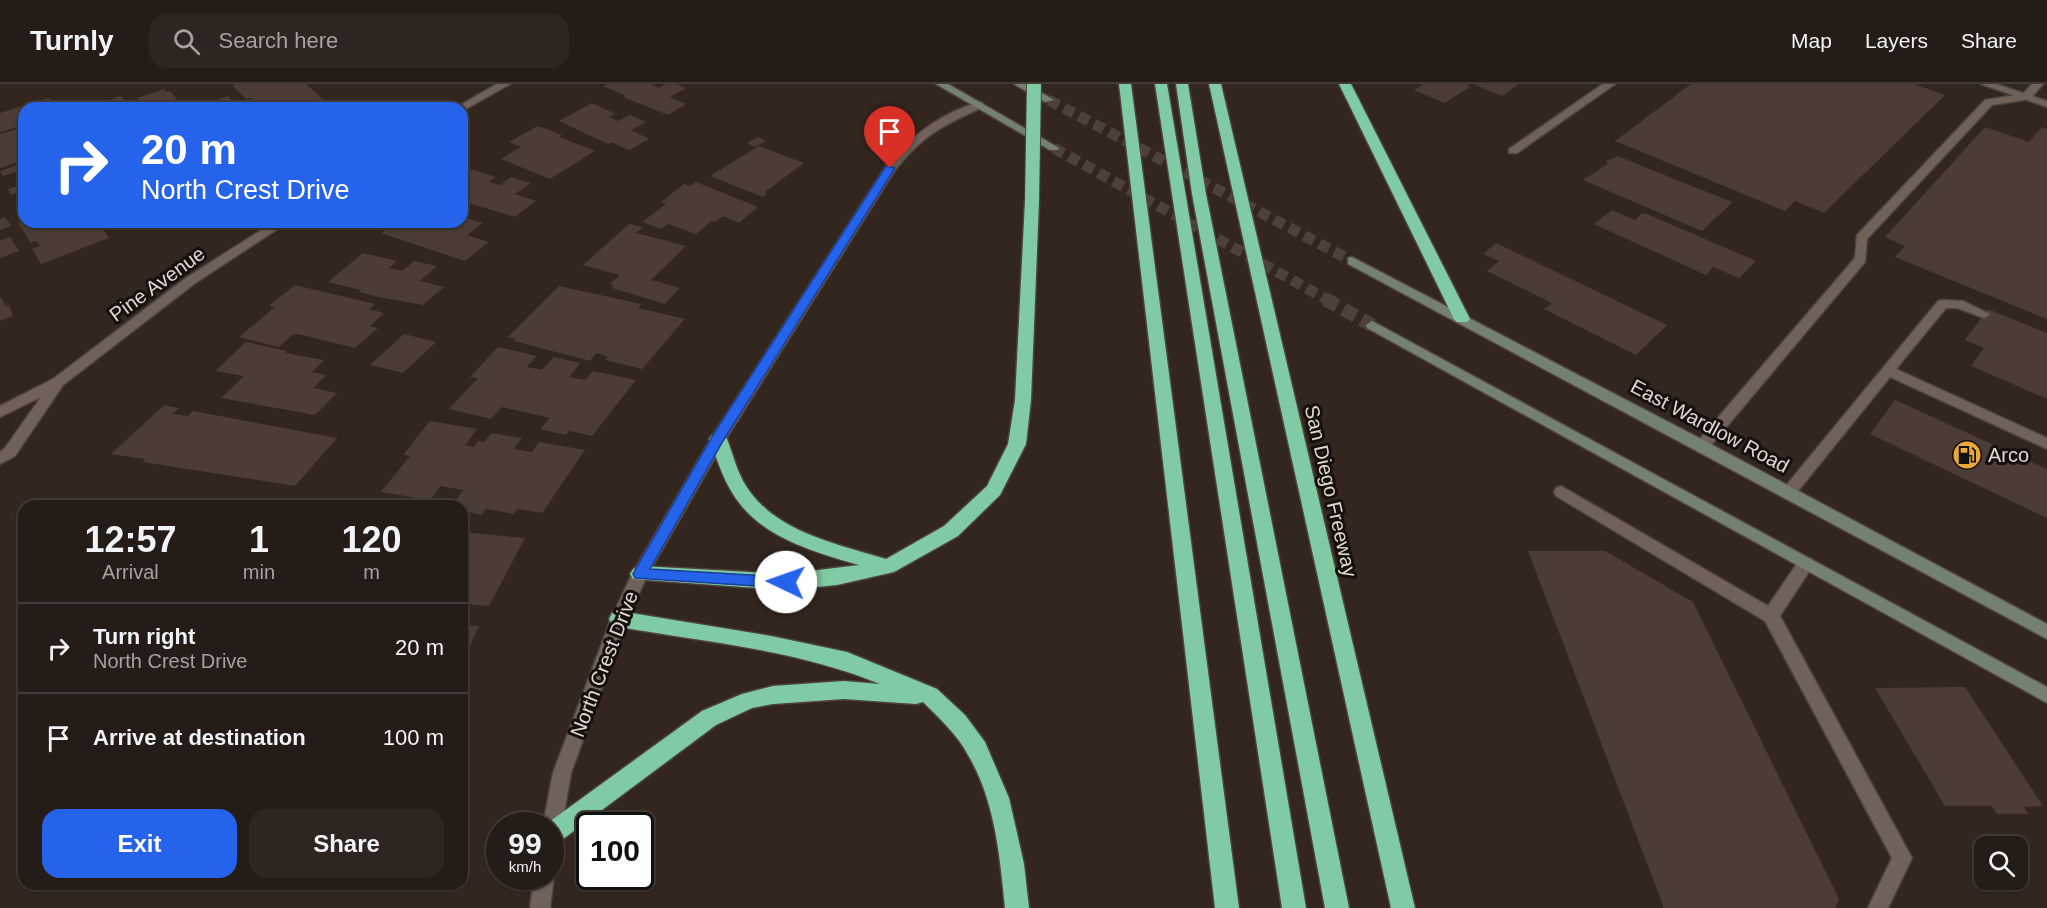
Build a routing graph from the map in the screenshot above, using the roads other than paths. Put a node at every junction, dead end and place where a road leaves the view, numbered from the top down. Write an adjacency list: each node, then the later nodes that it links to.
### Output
1 (506, 84): 15 (street)
2 (941, 84): 17 (main road)
3 (1019, 84): 14 (main road)
4 (1034, 84): 35 (highway, bridge)
5 (1125, 84): 47 (highway)
6 (1161, 84): 48 (highway)
7 (1182, 84): 49 (highway)
8 (1215, 84): 50 (highway, San Diego Freeway)
9 (1345, 84): 23 (highway)
10 (1611, 84): 19 (street)
11 (1986, 84): 13 (street)
12 (2038, 84): 13 (street)
13 (2026, 97): 16 (street); 30 (street)
14 (1049, 100)
15 (468, 103)
16 (2047, 104)
17 (979, 105): 18 (main road); 28 (street, North Crest Drive)
18 (1054, 148)
19 (1513, 151)
20 (273, 228): 26 (street, Pine Avenue)
21 (1352, 261): 23 (main road, East Wardlow Road)
22 (1984, 315): 25 (street)
23 (1462, 319): 30 (main road, East Wardlow Road)
24 (1372, 325): 34 (main road)
25 (1886, 370): 29 (street); 33 (street)
26 (58, 382): 27 (street, Pine Avenue); 31 (street, Pine Avenue)
27 (0, 412)
28 (718, 439): 35 (highway); 36 (street, North Crest Drive)
29 (2047, 444)
30 (1702, 446): 33 (main road, East Wardlow Road)
31 (0, 459)
32 (1561, 492): 37 (street)
33 (1789, 492): 39 (main road, East Wardlow Road)
34 (1806, 563): 37 (street); 41 (main road)
35 (887, 567): 36 (highway)
36 (640, 574): 38 (street, North Crest Drive)
37 (1771, 616): 51 (street)
38 (619, 619): 40 (highway); 42 (street, North Crest Drive)
39 (2047, 632)
40 (930, 695): 43 (highway); 46 (highway)
41 (2047, 696)
42 (555, 812)
43 (564, 825)
44 (542, 890): 45 (street)
45 (540, 908)
46 (1017, 908)
47 (1227, 908)
48 (1293, 908)
49 (1337, 908)
50 (1403, 908)
51 (1878, 908)

